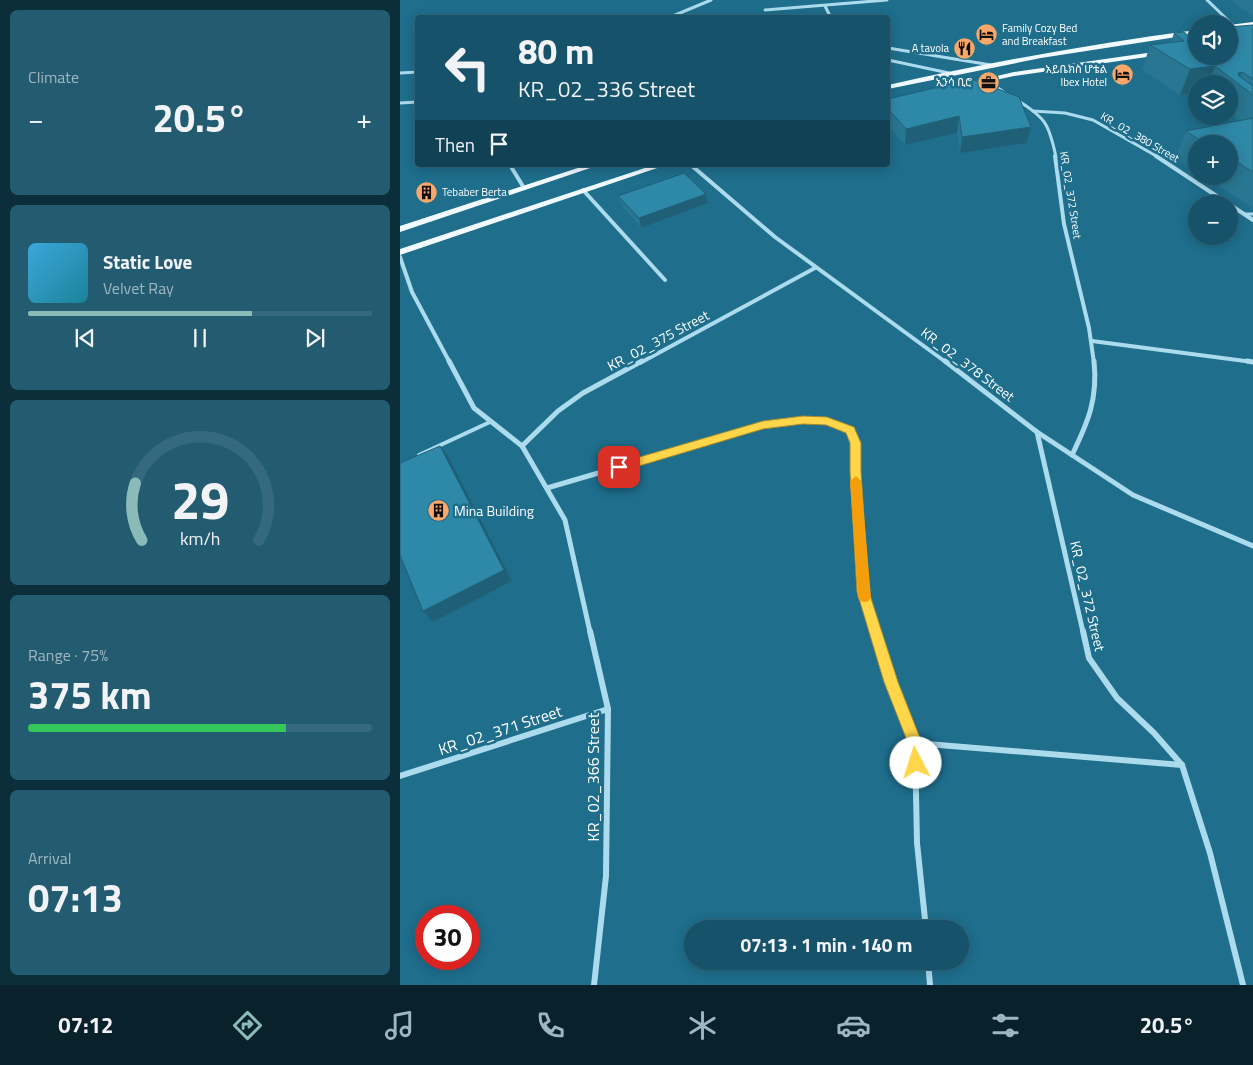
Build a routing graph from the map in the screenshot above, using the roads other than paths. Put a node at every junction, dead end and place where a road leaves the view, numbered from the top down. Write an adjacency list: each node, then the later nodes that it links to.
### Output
1 (710, 0): 6 (street)
2 (887, 0): 4 (street)
3 (1207, 0): 8 (street)
4 (825, 6): 5 (street); 7 (street)
5 (765, 10)
6 (675, 15)
7 (830, 15)
8 (1222, 15)
9 (1253, 24): 10 (main road)
10 (1238, 27)
11 (1188, 33): 15 (main road)
12 (890, 48): 15 (street)
13 (1188, 50): 19 (main road)
14 (890, 60): 18 (street)
15 (991, 65): 18 (main road)
16 (415, 72): 17 (street)
17 (400, 73)
18 (949, 73): 21 (main road)
19 (987, 80): 20 (main road); 24 (street, KR_02_372 Street)
20 (959, 86)
21 (890, 87)
22 (415, 102): 23 (street)
23 (400, 103)
24 (1033, 111): 31 (street, KR_02_380 Street); 39 (street, KR_02_372 Street)
25 (511, 167): 29 (street)
26 (589, 167): 29 (main road)
27 (656, 167): 30 (main road)
28 (694, 167): 37 (street, KR_02_378 Street)
29 (524, 188): 34 (main road)
30 (583, 190): 35 (main road); 38 (street)
31 (1244, 214): 32 (lane); 33 (street, KR_02_380 Street)
32 (1253, 214)
33 (1253, 220)
34 (400, 229)
35 (400, 252)
36 (400, 257): 41 (street)
37 (815, 268): 42 (street, KR_02_378 Street); 43 (street, KR_02_375 Street)
38 (665, 280)
39 (1092, 341): 40 (street); 44 (street, KR_02_372 Street)
40 (1253, 362)
41 (490, 422): 43 (street); 45 (lane)
42 (1037, 432): 44 (street, KR_02_378 Street); 50 (street, KR_02_372 Street)
43 (522, 446): 46 (street, KR_02_366 Street)
44 (1072, 455): 47 (street, KR_02_378 Street)
45 (418, 456)
46 (547, 488): 48 (street, KR_02_366 Street); 49 (street)
47 (1253, 546)
48 (608, 709): 51 (street, KR_02_371 Street); 54 (street, KR_02_366 Street)
49 (915, 743): 50 (street); 52 (street)
50 (1182, 765): 56 (street, KR_02_372 Street)
51 (400, 776)
52 (925, 920)
53 (929, 970): 55 (street)
54 (594, 985)
55 (930, 985)
56 (1242, 985)

